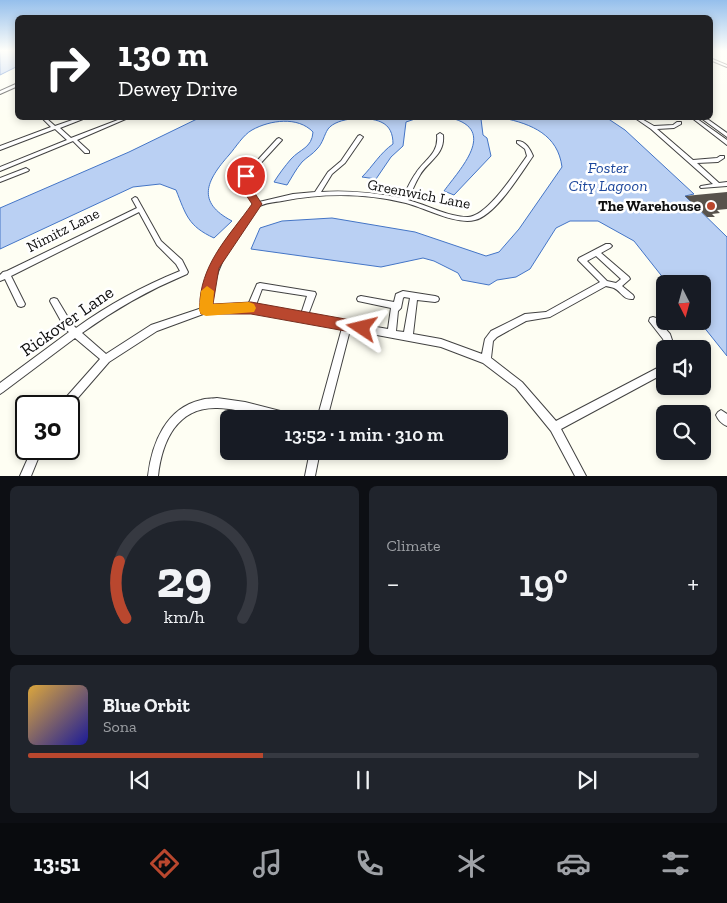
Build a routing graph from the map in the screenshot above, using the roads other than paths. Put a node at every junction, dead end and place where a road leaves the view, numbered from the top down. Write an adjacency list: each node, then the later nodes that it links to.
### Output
1 (15, 86): 2 (street)
2 (0, 94)
3 (46, 120): 10 (street)
4 (74, 120): 10 (street)
5 (121, 120): 15 (street)
6 (640, 120): 11 (street)
7 (697, 120): 18 (street)
8 (705, 120): 13 (street)
9 (679, 123): 11 (street)
10 (55, 127): 15 (street); 19 (street)
11 (652, 128): 22 (street)
12 (440, 135): 31 (street)
13 (727, 135)
14 (360, 137): 29 (street)
15 (71, 140): 20 (street); 23 (street)
16 (279, 140): 32 (street)
17 (519, 142): 31 (street, Greenwich Lane)
18 (727, 142)
19 (0, 148)
20 (87, 152)
21 (722, 157): 22 (street)
22 (692, 162): 27 (street)
23 (0, 170)
24 (26, 170): 25 (street)
25 (0, 180)
26 (727, 184): 27 (street)
27 (718, 185): 28 (street)
28 (703, 187)
29 (318, 193): 31 (street, Greenwich Lane); 32 (street, Greenwich Lane)
30 (135, 199): 33 (street)
31 (404, 201)
32 (257, 204): 47 (street)
33 (140, 208): 36 (street, Nimitz Lane); 51 (street, Rickover Lane)
34 (608, 246): 35 (street)
35 (596, 252): 37 (street); 38 (street)
36 (3, 276): 44 (street)
37 (605, 283): 38 (street); 56 (street)
38 (618, 286): 40 (street)
39 (414, 296): 42 (street); 46 (street); 53 (street)
40 (630, 297)
41 (361, 299): 46 (street)
42 (435, 299)
43 (54, 302): 51 (street)
44 (21, 304)
45 (251, 308): 47 (street); 48 (street); 48 (street)
46 (396, 308): 52 (street)
47 (206, 310): 55 (street)
48 (303, 318): 50 (street)
49 (653, 322): 54 (street)
50 (347, 326): 52 (street); 61 (street)
51 (76, 332): 55 (street); 58 (street, Rickover Lane)
52 (392, 333): 53 (street)
53 (408, 336): 56 (street)
54 (669, 340)
55 (106, 359): 59 (street)
56 (486, 360): 62 (street)
57 (656, 373): 62 (street)
58 (0, 389)
59 (74, 395)
60 (250, 410): 66 (street)
61 (324, 410)
62 (555, 427): 68 (street)
63 (32, 460): 65 (street)
64 (313, 460): 67 (street)
65 (25, 476)
66 (154, 476)
67 (310, 476)
68 (582, 476)

